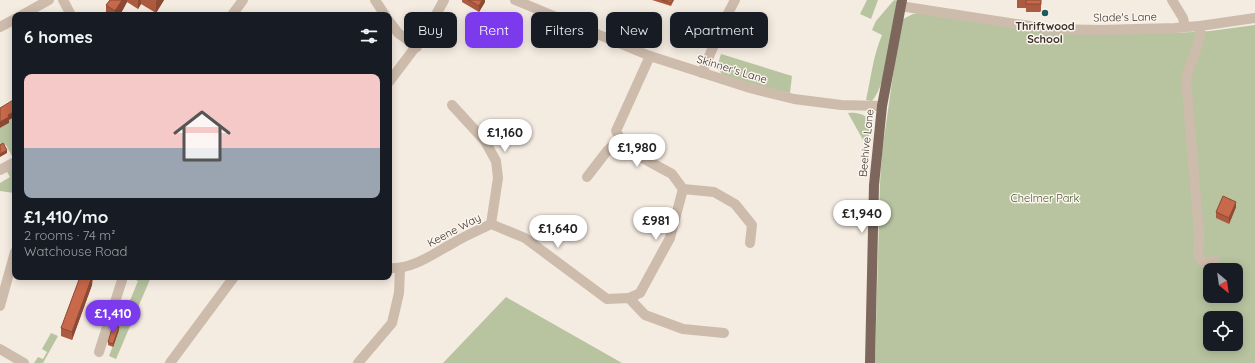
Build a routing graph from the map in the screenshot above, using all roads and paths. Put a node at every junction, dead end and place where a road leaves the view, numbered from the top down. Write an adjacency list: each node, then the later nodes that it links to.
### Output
1 (49, 0): 11 (street)
2 (63, 0): 12 (street)
3 (243, 0): 13 (street)
4 (375, 0): 14 (street)
5 (444, 0): 15 (street)
6 (515, 0): 10 (street, Skinner's Lane)
7 (735, 0): 25 (street)
8 (1172, 0): 21 (street)
9 (901, 3): 21 (street, Slade's Lane); 28 (main road, Beehive Lane)
10 (534, 4): 24 (street, Skinner's Lane)
11 (27, 12)
12 (70, 12)
13 (234, 12)
14 (383, 12)
15 (438, 12)
16 (1255, 18): 19 (street, Slade's Lane)
17 (12, 21): 20 (street)
18 (392, 25): 22 (street)
19 (1200, 26): 21 (street, Slade's Lane); 36 (street)
20 (0, 27)
21 (1185, 27)
22 (404, 37)
23 (416, 48): 26 (street)
24 (650, 56): 25 (street, Skinner's Lane); 29 (street)
25 (702, 73): 28 (street, Skinner's Lane)
26 (392, 78)
27 (452, 105): 34 (street)
28 (882, 106): 50 (main road, Beehive Lane)
29 (620, 139): 32 (street); 33 (street)
30 (12, 164): 31 (street)
31 (0, 170)
32 (587, 177)
33 (683, 189): 35 (street); 42 (street)
34 (491, 224): 39 (street, Keene Way); 42 (street, Keene Way)
35 (750, 243)
36 (1215, 261)
37 (12, 263): 43 (street)
38 (392, 268): 39 (street, Keene Way)
39 (400, 269): 49 (street)
40 (121, 280): 46 (street)
41 (232, 280): 48 (street)
42 (629, 298): 44 (street)
43 (1, 302)
44 (724, 332)
45 (0, 348): 47 (street)
46 (99, 352)
47 (24, 363)
48 (170, 363)
49 (358, 363)
50 (870, 363)

